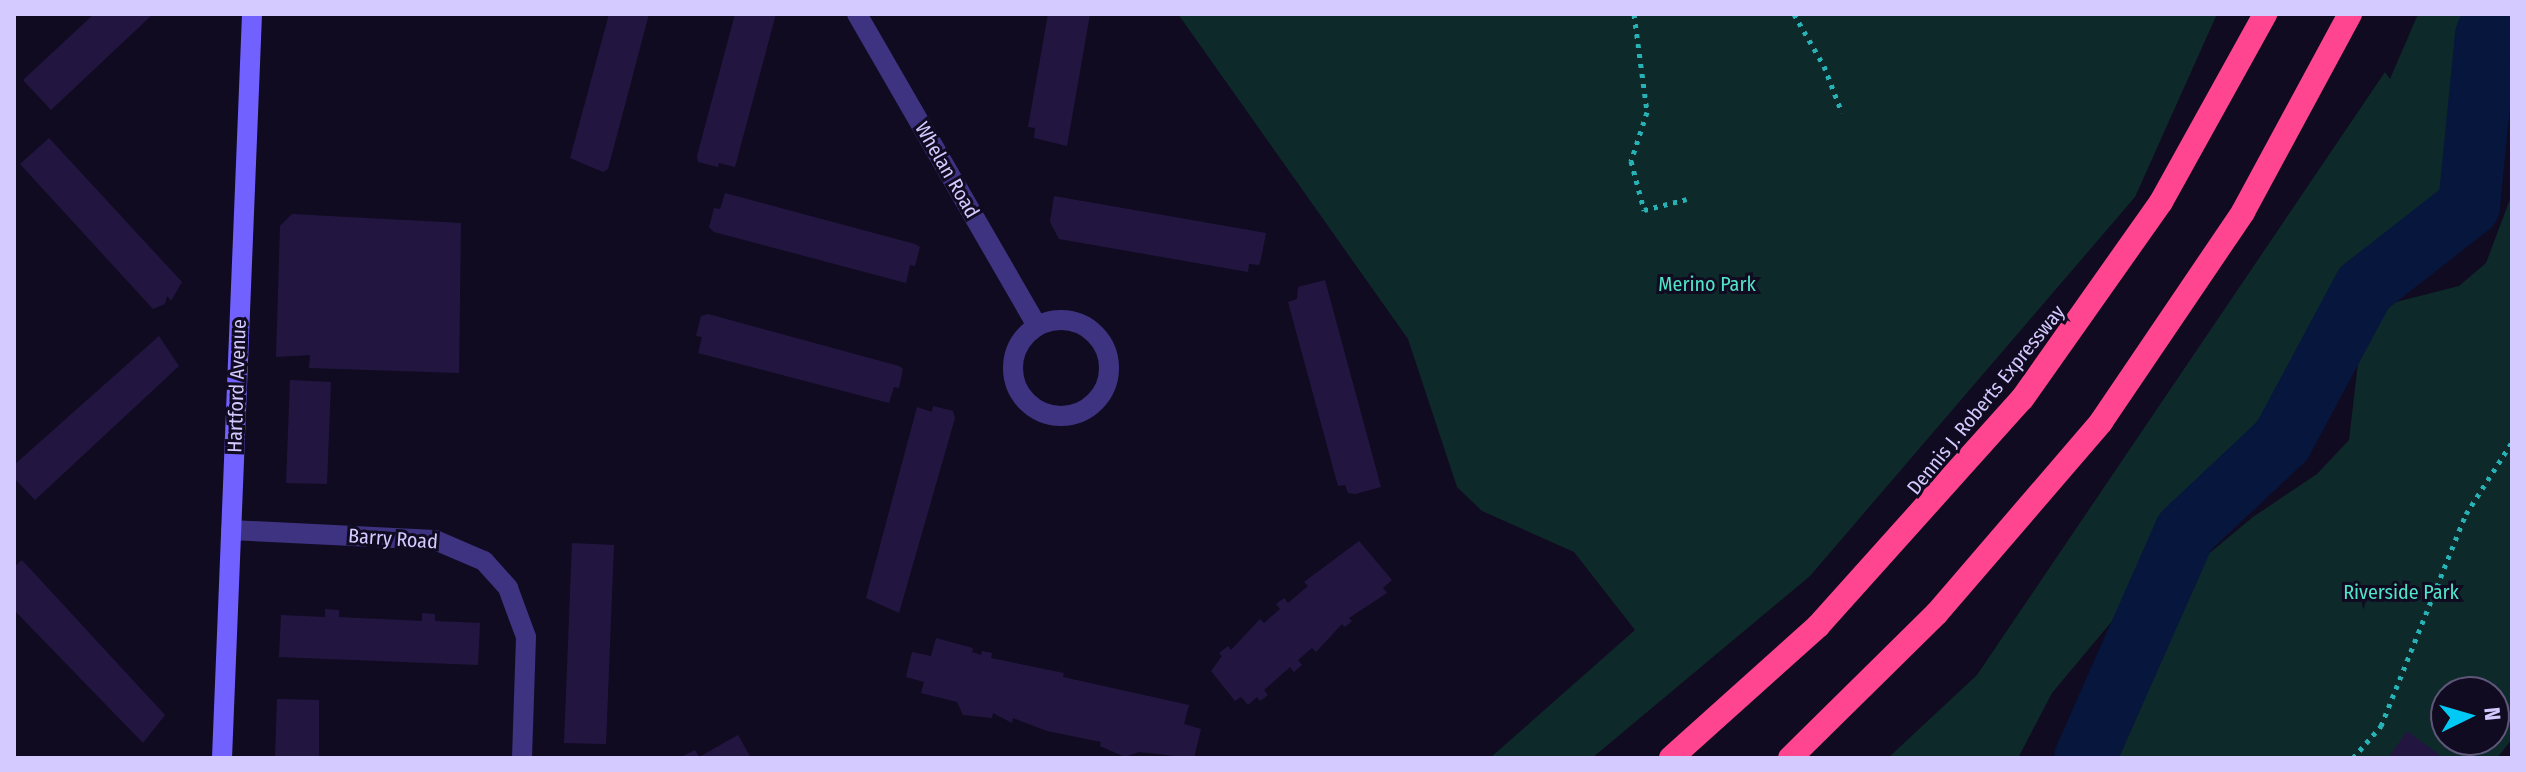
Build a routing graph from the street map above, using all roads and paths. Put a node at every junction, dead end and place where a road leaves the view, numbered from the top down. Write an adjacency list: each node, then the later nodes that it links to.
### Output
1 (252, 14): 11 (main road, Hartford Avenue)
2 (857, 14): 9 (street, Whelan Road)
3 (1634, 14): 8 (path)
4 (1794, 14): 7 (path)
5 (2265, 14): 12 (highway, Dennis J. Roberts Expressway)
6 (2350, 14): 17 (highway)
7 (1842, 113)
8 (1687, 199)
9 (1037, 326): 9 (street)
10 (2512, 442): 18 (path)
11 (231, 530): 13 (main road, Hartford Avenue); 14 (street, Barry Road)
12 (1729, 707): 15 (highway); 16 (highway, Dennis J. Roberts Expressway)
13 (222, 758)
14 (522, 758)
15 (1657, 758)
16 (1671, 758)
17 (1790, 758)
18 (2353, 758)

